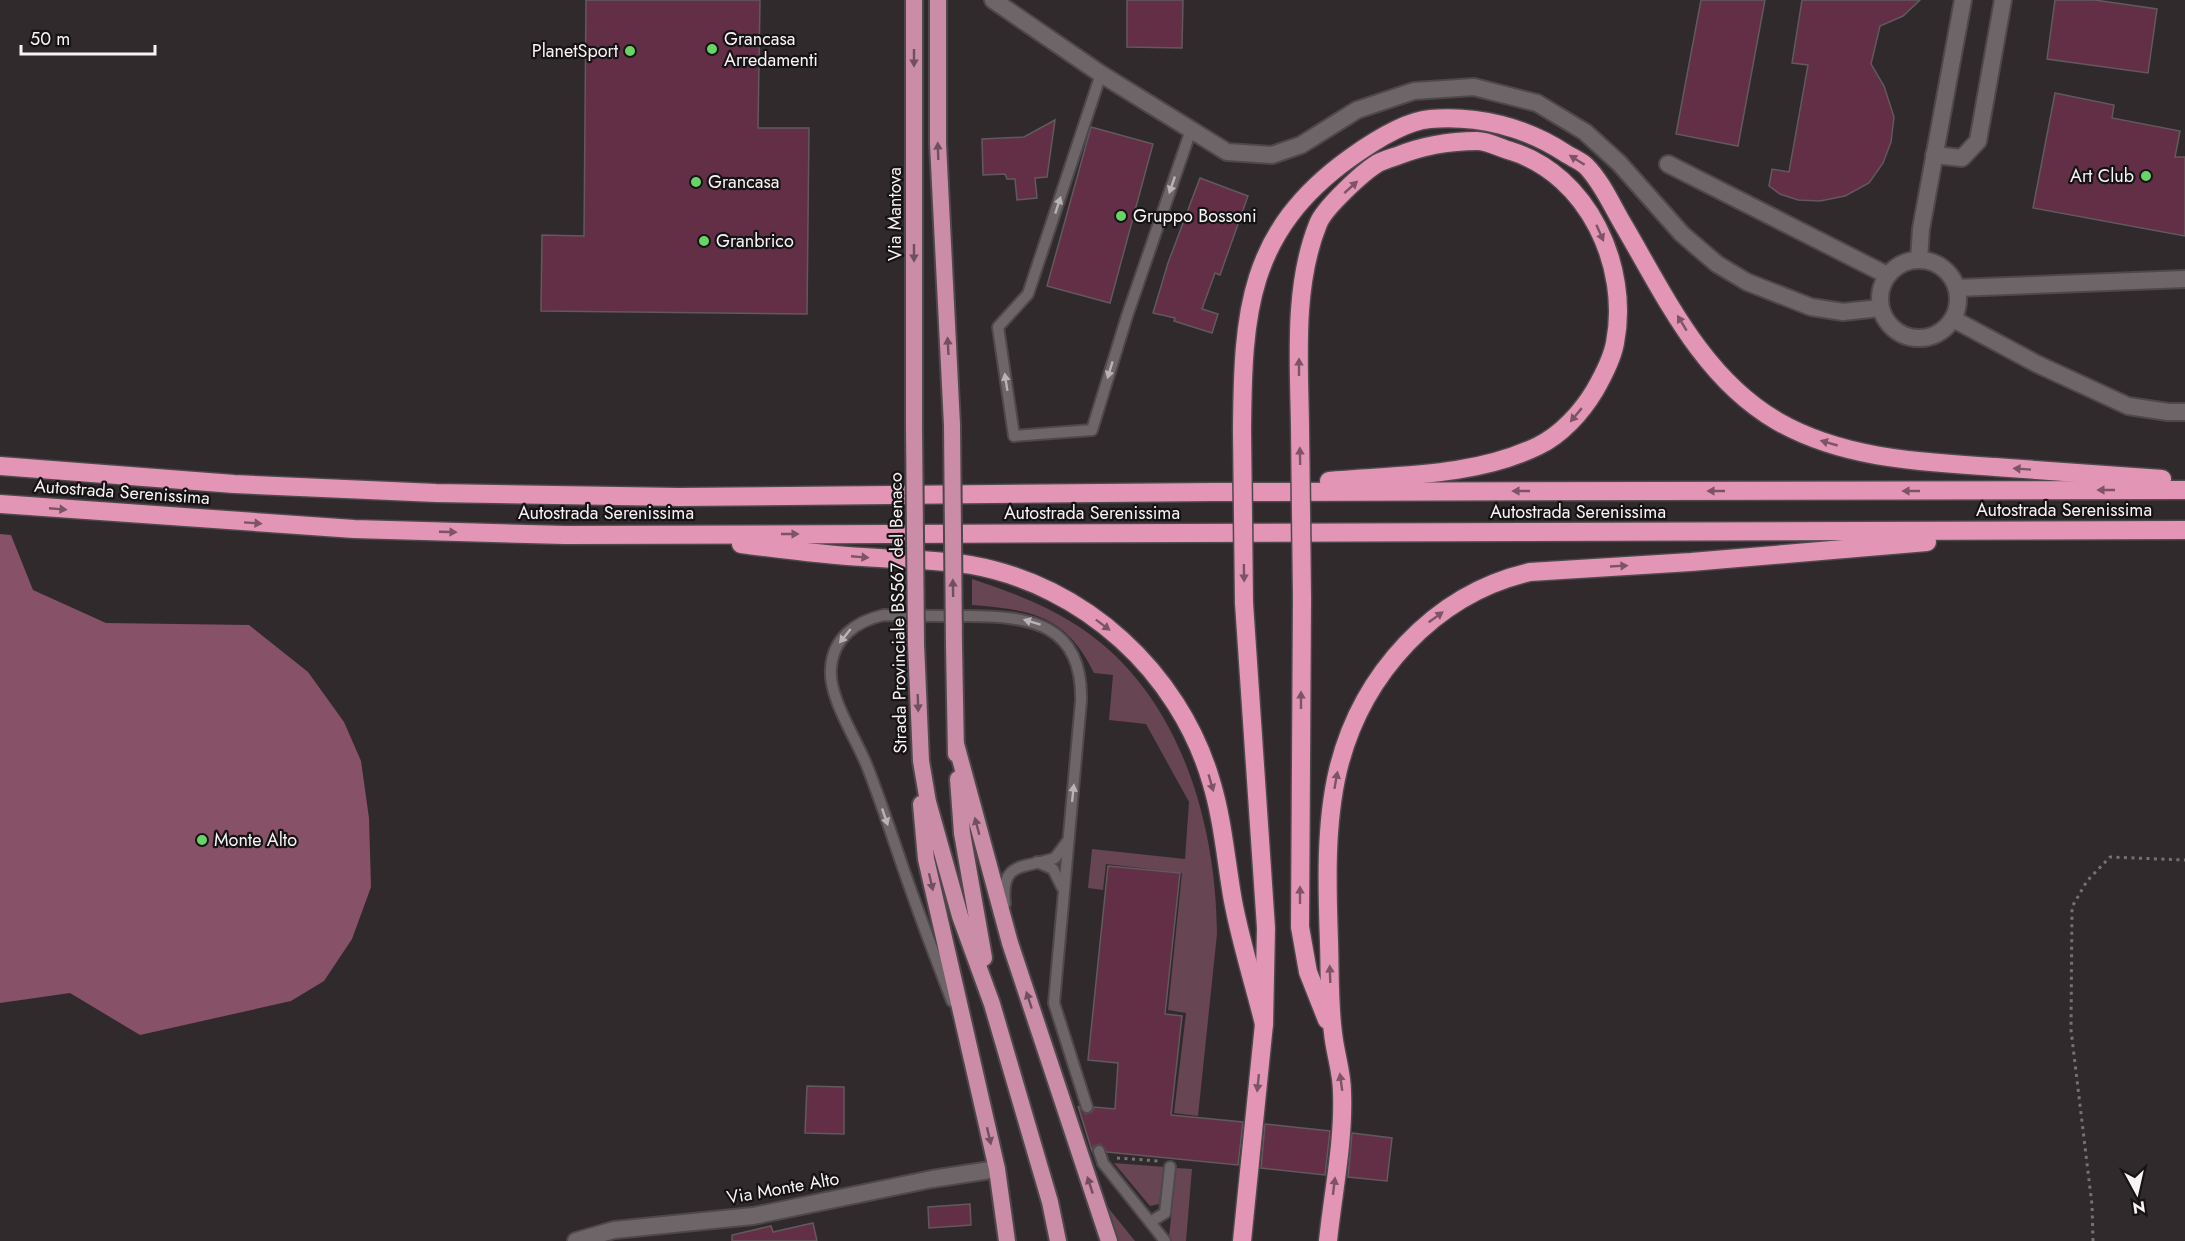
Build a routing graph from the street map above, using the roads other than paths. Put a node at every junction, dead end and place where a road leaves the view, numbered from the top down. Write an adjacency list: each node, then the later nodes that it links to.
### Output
1 (914, 0): 17 (highway, Via Mantova, one-way to 17)
2 (938, 0): 26 (highway, Strada Provinciale BS567 del Benaco, one-way to 2, bridge)
3 (993, 0): 6 (street)
4 (1963, 0): 8 (street)
5 (2003, 0): 8 (street)
6 (1101, 74): 7 (street); 7 (lane, one-way to 6)
7 (1191, 130): 14 (street)
8 (1935, 155): 10 (street)
9 (1668, 164): 11 (street)
10 (1919, 260): 11 (street); 13 (street)
11 (1887, 275): 14 (street)
12 (2185, 279): 13 (street)
13 (1957, 288): 15 (street)
14 (1880, 308): 15 (street)
15 (1953, 320): 16 (street)
16 (2185, 412)
17 (914, 427): 27 (highway, Strada Provinciale BS567 del Benaco, one-way to 27, bridge)
18 (0, 466): 21 (highway, Autostrada Serenissima)
19 (2185, 481): 33 (highway, one-way to 33, bridge)
20 (2185, 490): 21 (highway, Autostrada Serenissima, one-way to 21)
21 (1215, 492): 34 (highway, one-way to 21, bridge)
22 (0, 504): 25 (highway, Autostrada Serenissima, one-way to 25)
23 (2185, 530): 24 (highway, Autostrada Serenissima)
24 (2058, 531): 25 (highway, Autostrada Serenissima, one-way to 24); 34 (highway, one-way to 24)
25 (656, 534): 33 (highway, one-way to 33)
26 (956, 744): 31 (highway, one-way to 26); 32 (highway, Strada Provinciale BS567 del Benaco)
27 (921, 761): 32 (highway, Strada Provinciale BS567 del Benaco); 35 (highway, one-way to 35)
28 (1069, 834): 29 (lane); 30 (lane); 35 (lane, one-way to 35)
29 (1036, 862): 30 (lane); 31 (lane)
30 (1063, 893): 36 (lane)
31 (1011, 943): 44 (highway, one-way to 31)
32 (992, 1004): 43 (highway, Strada Provinciale BS567 del Benaco)
33 (1264, 1024): 46 (highway, one-way to 46)
34 (1332, 1033): 47 (highway, one-way to 34)
35 (973, 1061): 39 (highway, one-way to 39)
36 (1087, 1107)
37 (1100, 1154): 40 (lane)
38 (1170, 1165): 40 (lane)
39 (997, 1169): 41 (street, Via Monte Alto); 42 (highway)
40 (1150, 1222): 45 (lane)
41 (576, 1241)
42 (1007, 1241)
43 (1058, 1241)
44 (1109, 1241)
45 (1165, 1241)
46 (1242, 1241)
47 (1328, 1241)

